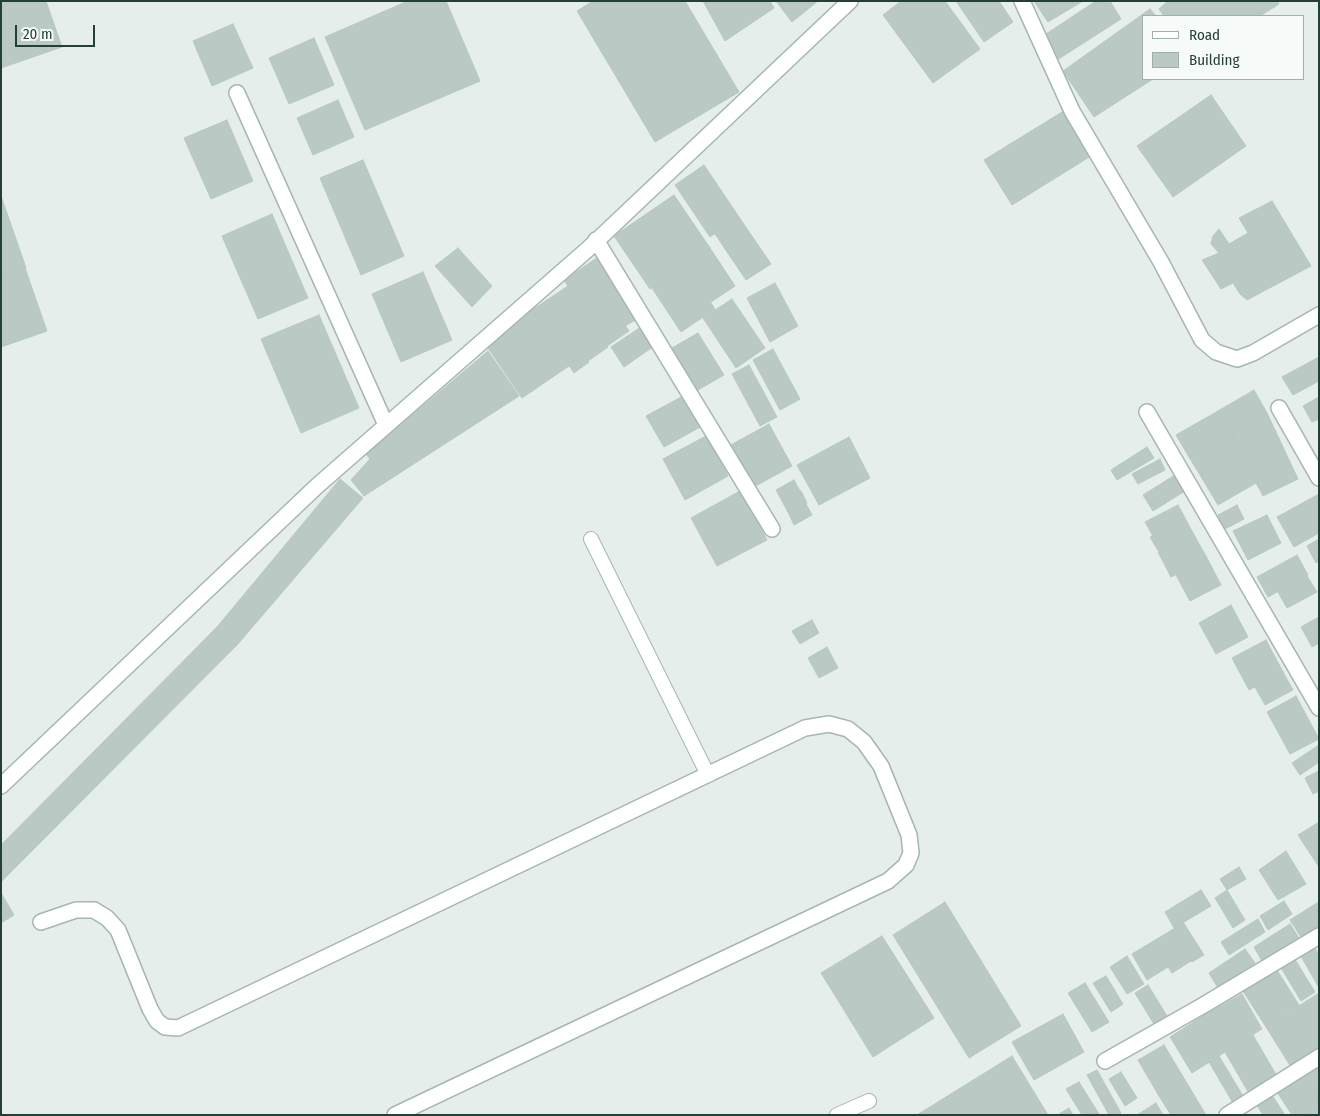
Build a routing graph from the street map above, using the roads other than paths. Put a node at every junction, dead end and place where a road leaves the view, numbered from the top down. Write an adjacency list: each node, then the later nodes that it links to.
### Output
1 (850, 1): 4 (street)
2 (1022, 1): 5 (street)
3 (237, 93): 8 (street)
4 (596, 240): 8 (street); 10 (street)
5 (1319, 315)
6 (1279, 408): 9 (street)
7 (1147, 412): 12 (street)
8 (386, 425): 14 (street)
9 (1319, 478)
10 (772, 529)
11 (592, 539): 13 (lane)
12 (1319, 708)
13 (708, 775): 15 (street); 20 (street)
14 (1, 786)
15 (41, 922)
16 (1319, 936): 18 (street)
17 (1319, 1057): 22 (street)
18 (1105, 1061)
19 (869, 1101): 21 (lane)
20 (395, 1115)
21 (837, 1115)
22 (1227, 1115)

